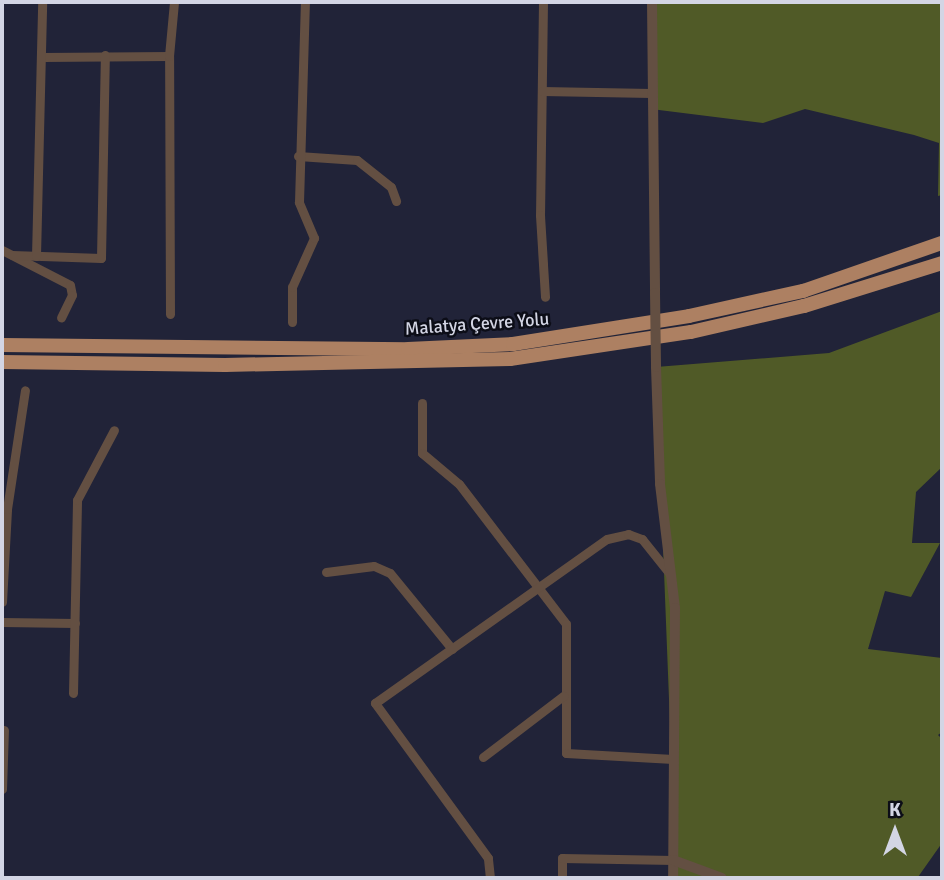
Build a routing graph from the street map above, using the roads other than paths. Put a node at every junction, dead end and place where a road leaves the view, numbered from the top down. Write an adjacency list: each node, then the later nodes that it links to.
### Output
1 (42, 2): 8 (street)
2 (174, 2): 7 (street)
3 (305, 2): 11 (street)
4 (543, 2): 9 (street)
5 (652, 2): 10 (street)
6 (105, 55): 7 (street); 8 (street); 16 (street)
7 (169, 56): 19 (street)
8 (43, 57): 16 (street)
9 (542, 91): 10 (street); 18 (street)
10 (651, 93): 28 (street, bridge)
11 (298, 156): 12 (street); 21 (street)
12 (396, 201)
13 (942, 243): 22 (highway, Malatya Çevre Yolu)
14 (2, 250): 15 (street)
15 (12, 255): 16 (street); 20 (street)
16 (36, 257)
17 (942, 263): 23 (highway, Malatya Çevre Yolu)
18 (545, 297)
19 (170, 313)
20 (61, 318)
21 (292, 322)
22 (2, 345)
23 (2, 362)
24 (25, 390): 30 (street)
25 (422, 402): 29 (street)
26 (114, 430): 32 (street)
27 (326, 572): 33 (street)
28 (674, 578): 29 (street); 38 (street)
29 (539, 587): 33 (street); 35 (street)
30 (2, 602)
31 (2, 622): 32 (street)
32 (75, 623): 34 (street)
33 (452, 649): 41 (street)
34 (73, 694)
35 (563, 696): 37 (street); 38 (street)
36 (5, 730): 39 (street)
37 (483, 757)
38 (673, 759): 40 (street)
39 (2, 789)
40 (673, 860): 42 (street); 43 (street); 44 (street)
41 (490, 878)
42 (562, 878)
43 (673, 878)
44 (722, 878)

